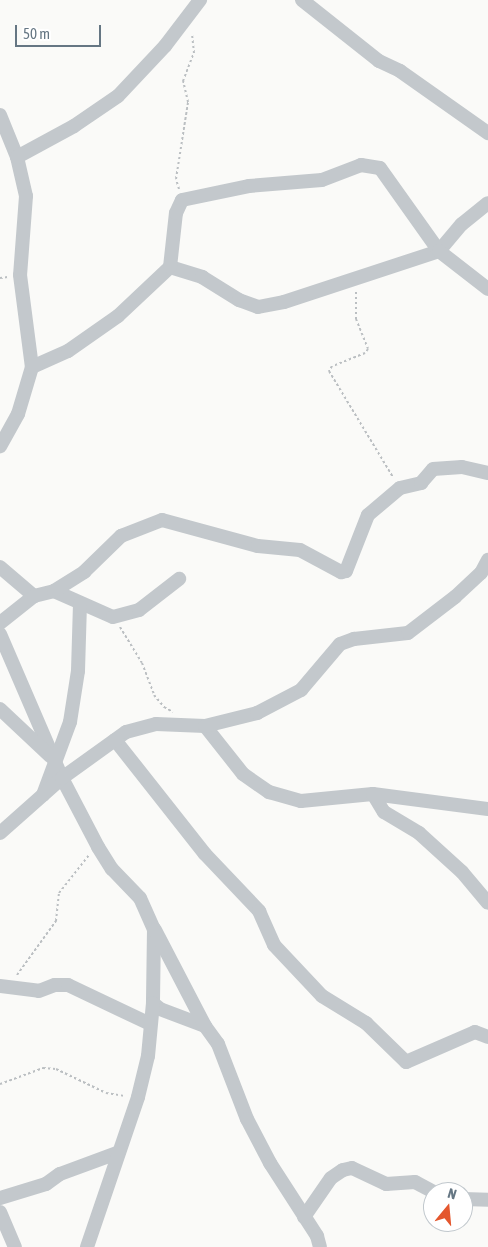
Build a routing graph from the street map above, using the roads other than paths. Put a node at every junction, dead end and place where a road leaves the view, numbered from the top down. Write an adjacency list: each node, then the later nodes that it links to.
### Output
1 (200, 0): 5 (street)
2 (302, 0): 4 (street)
3 (0, 115): 5 (street)
4 (488, 133)
5 (17, 157): 10 (street)
6 (488, 203): 7 (street)
7 (439, 251): 8 (street); 8 (street); 9 (street)
8 (170, 267): 10 (street)
9 (488, 289)
10 (32, 367): 11 (street)
11 (0, 446)
12 (488, 473): 16 (street)
13 (488, 560): 22 (street)
14 (0, 567): 17 (street)
15 (179, 579): 18 (street)
16 (54, 591): 17 (street); 18 (street)
17 (34, 596): 19 (street)
18 (80, 604): 24 (street)
19 (0, 623)
20 (0, 634): 24 (street)
21 (0, 708): 24 (street)
22 (205, 726): 23 (street); 26 (street)
23 (115, 740): 25 (street); 36 (street)
24 (54, 761): 25 (street); 27 (street)
25 (62, 778): 27 (street); 31 (street)
26 (373, 794): 28 (street); 30 (street)
27 (42, 798): 29 (street)
28 (488, 809)
29 (0, 832)
30 (488, 903)
31 (154, 929): 33 (street); 35 (street)
32 (3, 987): 34 (street)
33 (153, 1003): 34 (street); 35 (street)
34 (150, 1024): 37 (street)
35 (206, 1026): 43 (street)
36 (488, 1037)
37 (117, 1153): 39 (street); 45 (street)
38 (423, 1186): 43 (street)
39 (0, 1198)
40 (473, 1199): 41 (street)
41 (488, 1200)
42 (0, 1212): 44 (street)
43 (304, 1217): 46 (street)
44 (15, 1247)
45 (87, 1247)
46 (320, 1247)

